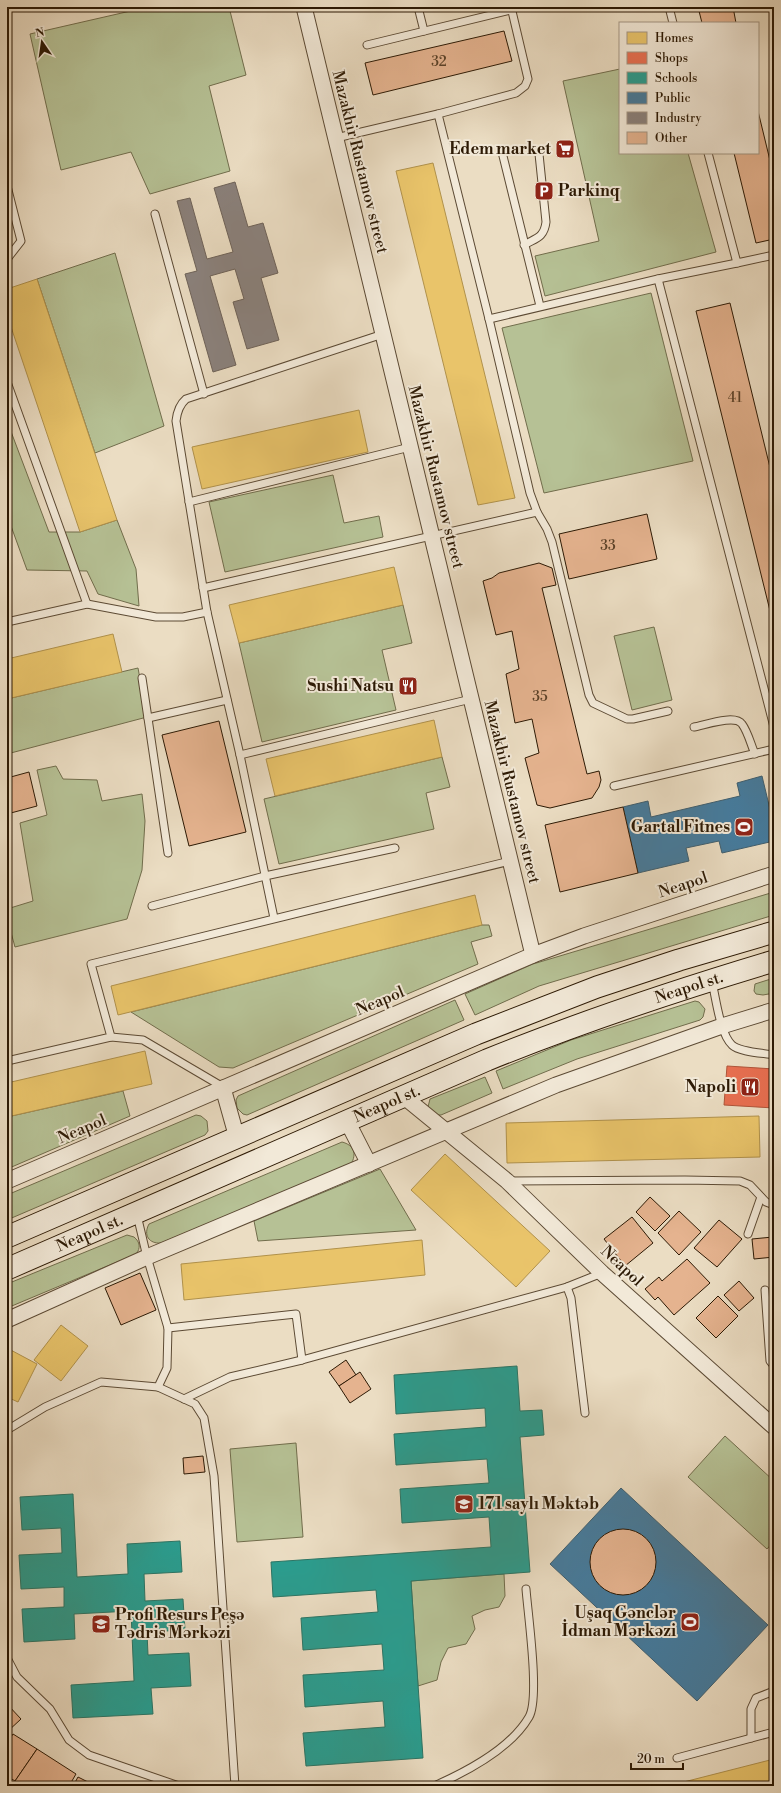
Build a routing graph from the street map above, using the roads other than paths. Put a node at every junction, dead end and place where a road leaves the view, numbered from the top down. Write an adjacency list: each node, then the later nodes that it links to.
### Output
1 (304, 7): 9 (street, Mazakhir Rustamov street)
2 (418, 7): 6 (lane)
3 (669, 7): 5 (lane)
4 (511, 8): 6 (lane); 8 (lane)
5 (673, 22)
6 (424, 31): 7 (lane)
7 (368, 44)
8 (438, 114): 9 (lane); 21 (lane)
9 (336, 138): 22 (street, Mazakhir Rustamov street)
10 (502, 152): 15 (lane)
11 (538, 154): 15 (lane)
12 (708, 154): 18 (lane)
13 (7, 187): 17 (lane)
14 (155, 214): 24 (lane)
15 (524, 245): 20 (lane)
16 (774, 256): 18 (lane)
17 (7, 259)
18 (737, 263): 19 (lane)
19 (658, 279): 20 (lane); 39 (lane)
20 (540, 306): 21 (lane)
21 (489, 319): 27 (lane)
22 (383, 334): 24 (lane); 25 (street, Mazakhir Rustamov street)
23 (7, 382): 30 (lane)
24 (204, 394): 26 (lane)
25 (410, 447): 26 (lane); 28 (street, Mazakhir Rustamov street)
26 (189, 502): 29 (lane)
27 (537, 512): 28 (lane); 36 (lane)
28 (431, 535): 29 (lane); 34 (street, Mazakhir Rustamov street)
29 (203, 588): 31 (lane)
30 (87, 604): 31 (lane); 32 (lane)
31 (207, 612): 35 (lane)
32 (7, 622)
33 (142, 678): 37 (lane)
34 (471, 699): 42 (lane); 46 (street, Mazakhir Rustamov street)
35 (227, 700): 37 (lane); 42 (lane)
36 (668, 711)
37 (148, 718): 45 (lane)
38 (694, 727): 41 (lane)
39 (774, 727)
40 (774, 749): 41 (lane)
41 (755, 754): 43 (lane)
42 (240, 755): 48 (lane)
43 (614, 786)
44 (396, 848): 48 (lane)
45 (168, 853)
46 (510, 861): 50 (lane); 52 (street, Mazakhir Rustamov street)
47 (774, 874): 52 (street, Neapol)
48 (265, 876): 49 (lane); 50 (lane)
49 (152, 906)
50 (274, 918): 57 (lane)
51 (774, 932): 64 (main road, Neapol st.)
52 (533, 955): 60 (street, Neapol)
53 (774, 961): 54 (main road, Neapol st.)
54 (711, 980): 56 (lane); 61 (main road, Neapol st.)
55 (774, 1010): 56 (street)
56 (722, 1026): 58 (lane); 63 (street)
57 (111, 1037): 59 (lane); 60 (lane)
58 (774, 1055)
59 (7, 1061)
60 (223, 1088): 64 (street); 66 (street, Neapol)
61 (403, 1096): 62 (main road, Neapol st.); 63 (street, Neapol)
62 (347, 1121): 65 (street); 70 (main road, Neapol st.)
63 (446, 1132): 65 (street); 67 (street, Neapol)
64 (237, 1138): 72 (main road, Neapol st.)
65 (369, 1164): 73 (street)
66 (7, 1181)
67 (507, 1181): 68 (lane); 75 (street, Neapol)
68 (761, 1197): 69 (lane); 71 (lane)
69 (774, 1204)
70 (136, 1212): 73 (lane); 74 (main road, Neapol st.)
71 (748, 1234)
72 (7, 1237)
73 (147, 1257): 78 (street); 79 (lane)
74 (7, 1269)
75 (602, 1273): 76 (lane); 85 (street, Neapol)
76 (567, 1288): 80 (lane); 84 (lane)
77 (765, 1290): 81 (lane)
78 (7, 1320)
79 (168, 1328): 80 (lane); 82 (lane)
80 (302, 1360): 83 (lane)
81 (774, 1366)
82 (158, 1387): 83 (lane); 86 (lane)
83 (184, 1399): 94 (lane)
84 (585, 1413)
85 (773, 1424)
86 (7, 1430)
87 (526, 1589): 95 (lane)
88 (7, 1658): 93 (lane)
89 (774, 1691): 91 (lane)
90 (774, 1732): 91 (lane)
91 (750, 1738): 92 (lane)
92 (676, 1758)
93 (179, 1786)
94 (235, 1786)
95 (434, 1786)

